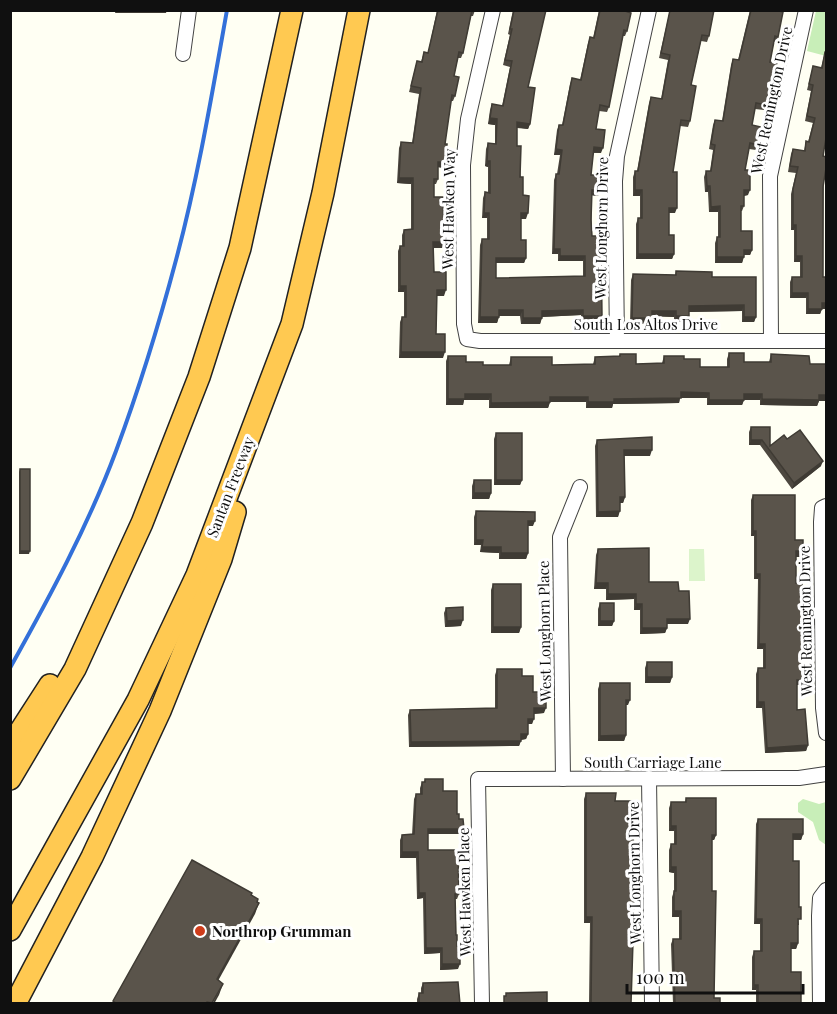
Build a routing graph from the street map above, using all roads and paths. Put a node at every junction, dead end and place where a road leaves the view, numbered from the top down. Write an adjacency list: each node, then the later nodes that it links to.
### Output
1 (189, 10): 7 (street)
2 (292, 10): 15 (highway)
3 (359, 10): 8 (highway, Santan Freeway)
4 (493, 10): 9 (street, West Hawken Way)
5 (649, 10): 12 (street, West Longhorn Drive)
6 (806, 10): 10 (street, West Remington Drive)
7 (183, 54)
8 (292, 324): 24 (highway, Santan Freeway); 25 (highway)
9 (466, 339): 12 (street, South Los Altos Drive)
10 (771, 340): 11 (street, South Los Altos Drive); 12 (street, South Los Altos Drive)
11 (826, 340)
12 (617, 341)
13 (580, 487): 22 (street, West Longhorn Place)
14 (824, 507): 16 (street, West Remington Drive)
15 (142, 523): 17 (highway); 20 (highway)
16 (826, 733)
17 (10, 747)
18 (826, 774): 19 (street, South Carriage Lane)
19 (649, 778): 22 (street, South Carriage Lane); 27 (street, West Longhorn Drive)
20 (10, 779)
21 (478, 779): 22 (street, South Carriage Lane); 26 (street, West Hawken Place)
22 (563, 779)
23 (826, 890): 28 (street)
24 (10, 930)
25 (15, 1004)
26 (482, 1004)
27 (652, 1004)
28 (820, 1004)

